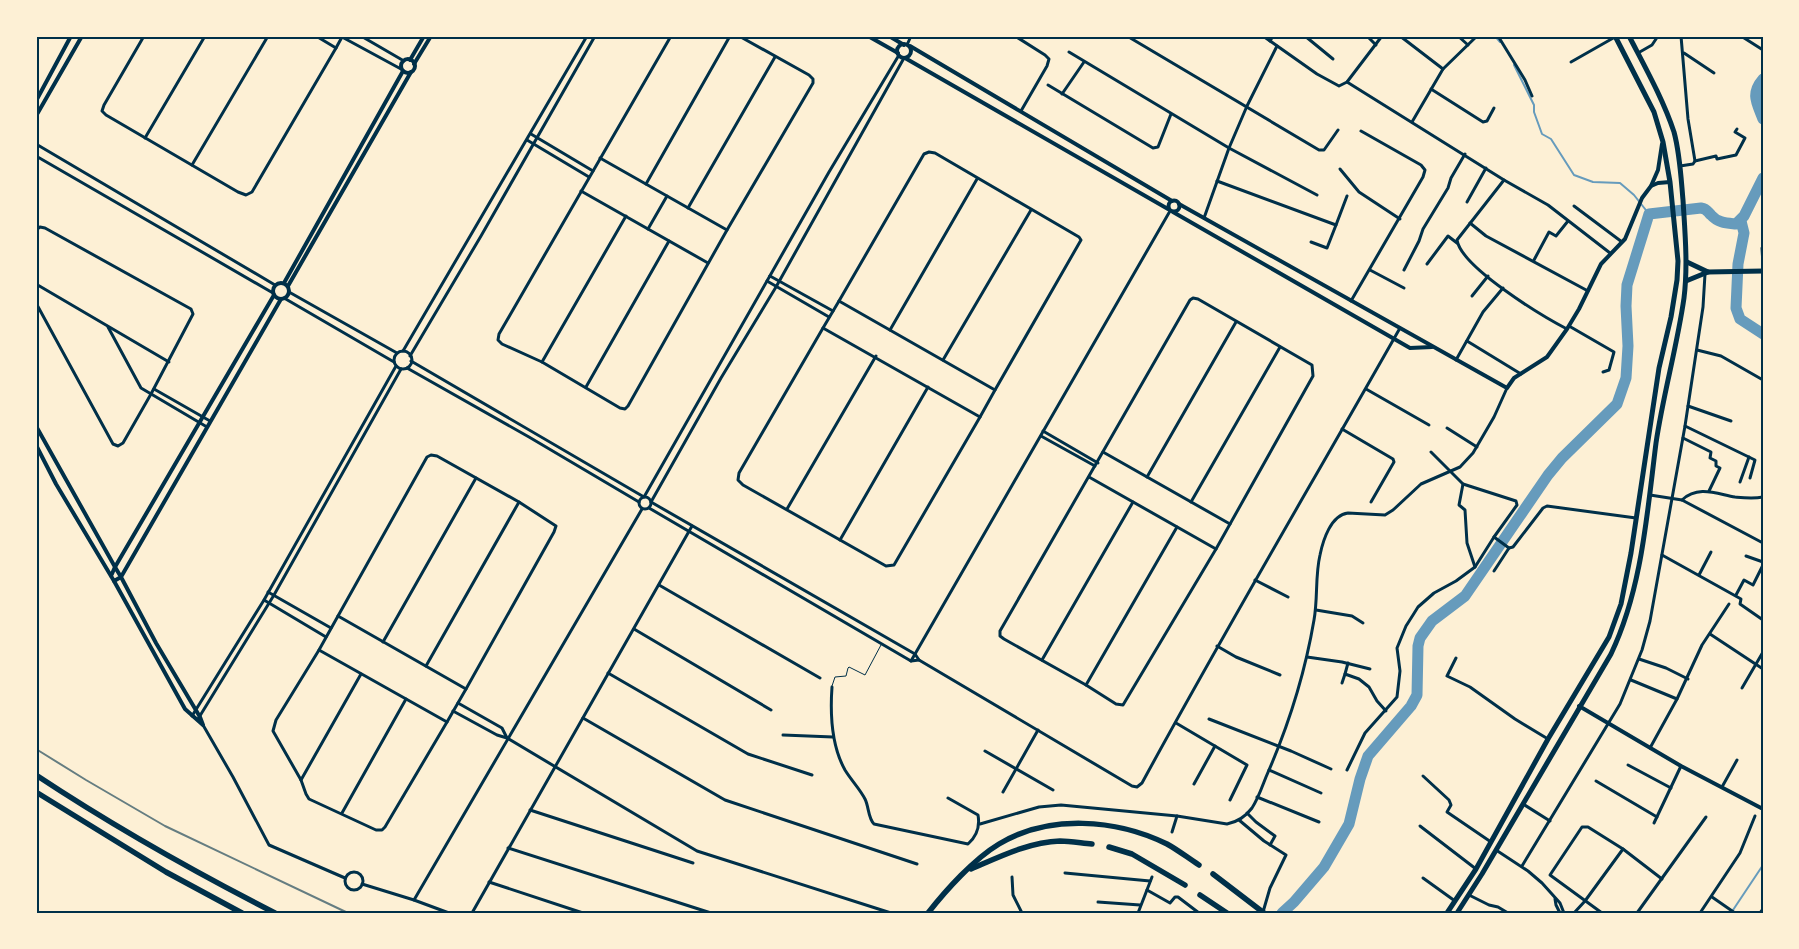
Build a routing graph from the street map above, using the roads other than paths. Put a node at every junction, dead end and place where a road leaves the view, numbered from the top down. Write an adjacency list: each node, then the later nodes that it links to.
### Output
1 (72, 36): 63 (street)
2 (82, 36): 68 (street)
3 (144, 36): 75 (street)
4 (205, 36): 75 (street)
5 (268, 36): 85 (street)
6 (316, 36): 40 (street)
7 (361, 36): 49 (street)
8 (424, 36): 50 (street)
9 (431, 36): 53 (street)
10 (588, 36): 73 (street)
11 (595, 36): 74 (street)
12 (670, 36): 83 (street)
13 (730, 36): 94 (street)
14 (740, 36): 46 (street)
15 (868, 36): 44 (street)
16 (890, 36): 36 (street)
17 (911, 36): 36 (street)
18 (1015, 36): 66 (street)
19 (1127, 36): 64 (street)
20 (1263, 36): 35 (street)
21 (1273, 36): 35 (street)
22 (1305, 36): 48 (street)
23 (1367, 36): 37 (street)
24 (1382, 36): 37 (street)
25 (1400, 36): 54 (street)
26 (1458, 36): 38 (street)
27 (1477, 36): 38 (street)
28 (1498, 36): 62 (street)
29 (1629, 36): 45 (main road)
30 (1658, 36): 45 (street)
31 (1681, 36): 43 (street)
32 (1741, 36): 41 (street)
33 (342, 37): 40 (street); 55 (street)
34 (1615, 37): 52 (street); 77 (main road)
35 (1270, 41): 39 (street)
36 (907, 45): 44 (street); 47 (street); 66 (street)
37 (1376, 45): 58 (street)
38 (1468, 45): 54 (street)
39 (1277, 46): 58 (street); 64 (street)
40 (336, 48): 85 (street)
41 (1763, 50)
42 (1069, 52): 51 (street)
43 (1683, 53): 57 (street); 84 (street)
44 (898, 54): 47 (street); 134 (street)
45 (1638, 54): 86 (main road)
46 (775, 57): 105 (street); 116 (street)
47 (904, 58): 107 (street); 136 (street)
48 (1332, 59)
49 (404, 60): 50 (street); 55 (street)
50 (410, 60): 53 (street)
51 (1084, 62): 61 (street); 67 (street)
52 (1571, 62)
53 (414, 64): 56 (street)
54 (1443, 69): 60 (street)
55 (402, 70): 56 (street); 139 (street)
56 (411, 72): 142 (street)
57 (1714, 73)
58 (1347, 82): 69 (street)
59 (1048, 86): 61 (street)
60 (1431, 89): 65 (street); 69 (street)
61 (1062, 94): 67 (street)
62 (1532, 96)
63 (36, 100)
64 (1247, 106): 70 (street); 80 (street)
65 (1494, 108)
66 (1021, 111): 101 (street)
67 (1171, 114): 80 (street)
68 (36, 116)
69 (1412, 122): 81 (street)
70 (1338, 130)
71 (1737, 130): 84 (street)
72 (1361, 131): 110 (street)
73 (531, 134): 74 (street); 76 (street)
74 (538, 137): 79 (street); 89 (street)
75 (145, 138): 85 (street)
76 (527, 140): 79 (street); 117 (street)
77 (1663, 142): 95 (main road); 96 (street)
78 (36, 144): 141 (street)
79 (534, 144): 90 (street); 118 (street)
80 (1229, 148): 93 (street); 98 (street)
81 (1465, 154): 87 (street); 131 (street)
82 (36, 156): 148 (street)
83 (600, 158): 89 (street); 94 (street)
84 (1695, 161): 86 (street)
85 (192, 166)
86 (1680, 166): 126 (main road)
87 (1486, 168): 92 (street); 102 (street)
88 (1340, 169): 110 (street)
89 (593, 171): 90 (street)
90 (589, 177): 97 (street)
91 (977, 180): 106 (street); 151 (street); 161 (street)
92 (1504, 180): 111 (street); 112 (street)
93 (1217, 181): 109 (street); 113 (street)
94 (646, 184): 99 (street)
95 (1670, 184): 96 (street); 237 (main road)
96 (1651, 186): 122 (street)
97 (581, 191): 108 (street); 176 (street)
98 (1317, 195)
99 (667, 196): 105 (street); 114 (street)
100 (1347, 196): 113 (street)
101 (1172, 201): 103 (street); 107 (street)
102 (1467, 202)
103 (1179, 204): 107 (street); 109 (street)
104 (1574, 206): 122 (street)
105 (688, 208): 116 (street)
106 (1031, 210): 171 (street); 190 (street)
107 (1171, 211): 162 (street); 205 (street)
108 (626, 216): 114 (street); 176 (street)
109 (1204, 218): 152 (street)
110 (1400, 219): 130 (street)
111 (1568, 221): 124 (street); 125 (street)
112 (1470, 223): 120 (street); 125 (street)
113 (1336, 225): 121 (street)
114 (648, 229): 119 (street)
115 (36, 230): 174 (street)
116 (727, 230): 127 (street)
117 (473, 232): 118 (street); 167 (street)
118 (481, 236): 169 (street)
119 (669, 241): 127 (street); 185 (street)
120 (1457, 241): 128 (street); 135 (street)
121 (1311, 242)
122 (1622, 242): 124 (street)
123 (1762, 248): 129 (street)
124 (1610, 253): 146 (street)
125 (1534, 260): 146 (street)
126 (1687, 262): 133 (main road); 137 (main road)
127 (708, 263): 185 (street)
128 (1428, 264)
129 (1763, 265)
130 (1370, 270): 144 (street); 152 (street)
131 (1404, 270)
132 (1763, 271): 133 (main road)
133 (1707, 273): 137 (main road); 166 (street)
134 (770, 275): 136 (street); 138 (street)
135 (1488, 276): 145 (street); 149 (street)
136 (779, 280): 143 (street); 154 (street)
137 (1686, 281): 223 (main road)
138 (767, 282): 143 (street); 181 (street)
139 (284, 283): 141 (street); 142 (street)
140 (36, 284): 157 (street)
141 (275, 285): 148 (street)
142 (288, 286): 147 (street)
143 (776, 287): 155 (street); 183 (street)
144 (1404, 288)
145 (1503, 288): 160 (street); 163 (street)
146 (1588, 291): 160 (street)
147 (289, 292): 150 (street); 168 (street)
148 (274, 294): 150 (street); 193 (street)
149 (1472, 296)
150 (283, 299): 175 (street); 195 (street)
151 (839, 301): 154 (street); 161 (street)
152 (1351, 301): 159 (street)
153 (36, 302): 191 (street)
154 (833, 311): 155 (street)
155 (829, 317): 158 (street)
156 (1236, 322): 165 (street); 211 (street); 217 (street)
157 (108, 326): 174 (street); 191 (street)
158 (823, 328): 170 (street); 236 (street)
159 (1400, 328): 162 (street); 164 (street)
160 (1568, 328): 180 (street); 182 (street)
161 (890, 330): 171 (street)
162 (1394, 339): 164 (street); 189 (street)
163 (1467, 341): 172 (street); 182 (street)
164 (1432, 346): 172 (street)
165 (1280, 347): 232 (street); 238 (street)
166 (1697, 350): 184 (street); 192 (street)
167 (404, 351): 168 (street); 169 (street)
168 (397, 353): 175 (street)
169 (410, 356): 173 (street)
170 (876, 356): 186 (street); 236 (street)
171 (943, 360): 190 (street)
172 (1456, 360): 187 (street)
173 (411, 361): 178 (street); 204 (street)
174 (169, 362): 188 (street)
175 (394, 362): 177 (street)
176 (542, 362): 185 (street)
177 (396, 366): 179 (street); 264 (street)
178 (407, 368): 179 (street); 207 (street)
179 (401, 369): 265 (street)
180 (1603, 372)
181 (715, 374): 183 (street); 225 (street)
182 (1521, 374): 187 (street)
183 (721, 378): 230 (street)
184 (1763, 380)
185 (586, 387)
186 (928, 387): 194 (street); 245 (street)
187 (1507, 388): 210 (street)
188 (154, 389): 191 (street); 193 (street)
189 (1366, 389): 198 (street); 203 (street)
190 (995, 390): 194 (street)
191 (151, 394): 197 (street)
192 (1688, 406): 196 (street); 200 (street)
193 (203, 417): 195 (street); 197 (street)
194 (980, 417): 245 (street)
195 (210, 421): 201 (street)
196 (1731, 421)
197 (200, 422): 201 (street); 256 (street)
198 (1428, 424)
199 (36, 426): 256 (street)
200 (1685, 426): 208 (street); 213 (street)
201 (207, 427): 260 (street)
202 (1447, 428): 210 (street)
203 (1342, 429): 233 (street); 261 (street)
204 (532, 431): 207 (street); 225 (street)
205 (1043, 431): 206 (street); 214 (street)
206 (1041, 436): 214 (street); 284 (street)
207 (529, 437): 229 (street)
208 (1683, 438): 222 (street); 226 (street)
209 (36, 445): 259 (street)
210 (1477, 447): 215 (street)
211 (1103, 452): 214 (street); 217 (street)
212 (1431, 452): 215 (street)
213 (1749, 457): 219 (street); 220 (street)
214 (1096, 464): 216 (street)
215 (1451, 472): 221 (street); 271 (street)
216 (1089, 477): 231 (street); 289 (street)
217 (1147, 477): 232 (street)
218 (476, 478): 228 (street); 272 (street); 279 (street)
219 (1750, 478)
220 (1740, 482)
221 (1463, 484): 242 (street); 255 (street)
222 (1709, 491): 224 (street); 227 (street)
223 (1649, 495): 226 (street); 244 (main road)
224 (1763, 497)
225 (644, 498): 229 (street); 230 (street)
226 (1671, 498): 227 (street); 252 (street)
227 (1682, 500): 246 (street)
228 (519, 502): 293 (street); 307 (street)
229 (639, 502): 234 (street)
230 (651, 502): 235 (street); 239 (street)
231 (1133, 502): 240 (street); 289 (street)
232 (1191, 502): 238 (street)
233 (1371, 502)
234 (642, 508): 235 (street); 328 (street)
235 (649, 508): 241 (street)
236 (787, 510): 245 (street)
237 (1637, 518): 243 (main road); 247 (street)
238 (1230, 524): 248 (street)
239 (692, 526): 241 (street); 284 (street)
240 (1177, 527): 248 (street); 304 (street)
241 (688, 533): 263 (street); 280 (street)
242 (1494, 537): 247 (street); 255 (street)
243 (1634, 538): 244 (main road); 250 (main road)
244 (1643, 539): 251 (main road)
245 (840, 540)
246 (1763, 544)
247 (1508, 547): 257 (street)
248 (1216, 549): 304 (street)
249 (1711, 552): 258 (street)
250 (1631, 553): 251 (main road); 329 (main road)
251 (1640, 554): 311 (main road)
252 (1662, 555): 258 (street); 287 (street)
253 (1746, 556): 254 (street)
254 (1763, 563): 266 (street)
255 (1476, 566): 315 (street)
256 (115, 567): 259 (street); 260 (street)
257 (1494, 571)
258 (1699, 575): 266 (street)
259 (111, 576): 262 (street)
260 (121, 577): 262 (street); 313 (street)
261 (1255, 580): 267 (street); 281 (street)
262 (114, 581): 316 (street)
263 (659, 585): 276 (street); 300 (street)
264 (268, 592): 265 (street); 268 (street)
265 (274, 595): 269 (street); 275 (street)
266 (1736, 595): 273 (street)
267 (1288, 597)
268 (264, 600): 269 (street); 313 (street)
269 (269, 603): 278 (street); 317 (street)
270 (1729, 604): 277 (street)
271 (1316, 610): 274 (street); 285 (street)
272 (338, 616): 275 (street); 279 (street)
273 (1763, 620)
274 (1363, 623)
275 (331, 628): 278 (street)
276 (634, 629): 296 (street); 312 (street)
277 (1710, 634): 292 (street); 301 (street)
278 (326, 638): 282 (street)
279 (383, 642): 293 (street)
280 (882, 644): 290 (street); 305 (lane)
281 (1217, 646): 299 (street); 322 (street)
282 (319, 650): 298 (street); 345 (street)
283 (1763, 652): 292 (street)
284 (915, 654): 288 (street); 290 (street)
285 (1307, 657): 291 (street); 331 (street)
286 (1456, 658): 329 (street)
287 (1638, 659): 301 (street); 302 (street)
288 (919, 660): 290 (street); 325 (street)
289 (1042, 660): 304 (street)
290 (911, 661)
291 (1348, 664): 294 (street); 297 (street)
292 (1754, 665): 295 (street); 306 (street)
293 (426, 666): 307 (street)
294 (1370, 668)
295 (1763, 669)
296 (608, 673): 318 (street); 343 (street)
297 (1345, 673): 303 (street); 315 (street)
298 (361, 674): 308 (street); 345 (street)
299 (1280, 675)
300 (820, 678)
301 (1688, 679): 309 (street)
302 (1631, 680): 309 (street); 323 (street)
303 (1342, 683)
304 (1086, 685)
305 (832, 687): 327 (street)
306 (1742, 688)
307 (466, 689): 310 (street)
308 (406, 699): 321 (street); 360 (street)
309 (1678, 699): 332 (street)
310 (458, 703): 314 (street); 328 (street)
311 (1578, 706): 323 (street); 357 (main road)
312 (771, 710)
313 (196, 711): 316 (street); 317 (street)
314 (454, 711): 321 (street); 328 (street)
315 (1386, 711): 341 (street)
316 (192, 716): 320 (street)
317 (200, 716): 320 (street); 324 (street)
318 (583, 718): 336 (street); 381 (street)
319 (1209, 720): 331 (street)
320 (196, 721): 324 (street)
321 (447, 722): 360 (street)
322 (1176, 723): 325 (street); 330 (street)
323 (1609, 724): 332 (street); 367 (street)
324 (203, 725): 389 (street)
325 (1038, 730): 338 (street)
326 (783, 735): 327 (street)
327 (833, 737): 370 (street)
328 (507, 738): 336 (street); 401 (street)
329 (1548, 739): 373 (main road)
330 (1215, 746): 347 (street); 356 (street)
331 (1279, 746): 339 (street); 340 (street)
332 (1650, 748): 337 (street)
333 (985, 751): 338 (street)
334 (1736, 760): 348 (street)
335 (1628, 765): 349 (street)
336 (555, 766): 359 (street); 416 (street)
337 (1681, 766): 348 (street); 349 (street)
338 (1015, 769): 350 (street); 352 (street)
339 (1331, 769)
340 (1269, 770): 353 (street); 354 (street)
341 (1347, 770)
342 (36, 775): 411 (highway)
343 (812, 775)
344 (1423, 776): 373 (street)
345 (301, 780): 360 (street)
346 (1596, 782): 364 (street)
347 (1194, 784)
348 (1722, 787): 358 (street)
349 (1671, 788): 364 (street)
350 (1053, 790)
351 (36, 792): 410 (highway)
352 (1003, 792)
353 (1321, 792)
354 (1258, 797): 361 (street); 368 (street)
355 (948, 798): 370 (street)
356 (1230, 800)
357 (1523, 804): 367 (street); 379 (main road)
358 (1761, 808)
359 (530, 810): 377 (street); 380 (street)
360 (342, 813)
361 (1247, 813): 366 (street); 375 (street)
362 (1177, 816): 366 (street); 370 (street); 372 (street)
363 (1755, 816): 399 (street)
364 (1658, 817): 369 (street)
365 (1706, 817): 391 (street)
366 (1239, 820): 375 (street)
367 (1550, 821): 383 (street)
368 (1319, 822)
369 (1654, 823)
370 (980, 824)
371 (1420, 826): 384 (street)
372 (1172, 832)
373 (1491, 842): 384 (main road)
374 (1092, 844): 385 (highway)
375 (1270, 845): 408 (street)
376 (1109, 847): 394 (highway)
377 (508, 848): 392 (street); 415 (street)
378 (1623, 849): 391 (street); 403 (street); 403 (street)
379 (1496, 850): 383 (street); 398 (main road)
380 (693, 863)
381 (917, 864)
382 (1199, 865): 385 (highway)
383 (1522, 866): 400 (street)
384 (1476, 869): 396 (main road)
385 (968, 870): 417 (highway)
386 (1064, 873): 395 (street)
387 (1213, 874): 408 (highway)
388 (1012, 877): 418 (street)
389 (345, 878): 393 (street); 393 (street)
390 (1423, 878): 402 (street)
391 (1662, 879): 427 (street)
392 (489, 882): 413 (street); 414 (street)
393 (362, 884): 401 (street)
394 (1185, 885)
395 (1147, 890): 405 (street); 420 (street)
396 (1461, 891): 398 (main road); 402 (main road)
397 (1200, 895): 421 (highway)
398 (1468, 895): 423 (main road); 424 (street)
399 (1712, 898): 428 (street); 429 (street)
400 (1555, 899): 406 (street); 409 (street)
401 (414, 900): 412 (street)
402 (1455, 901): 422 (main road)
403 (1585, 901): 425 (street); 426 (street)
404 (1098, 902): 405 (street)
405 (1140, 905): 419 (street)
406 (1556, 905)
407 (1763, 909): 430 (street)
408 (1263, 912)
409 (1564, 912)
410 (242, 913)
411 (276, 913)
412 (449, 913)
413 (472, 913)
414 (584, 913)
415 (711, 913)
416 (891, 913)
417 (928, 913)
418 (1022, 913)
419 (1138, 913)
420 (1199, 913)
421 (1227, 913)
422 (1447, 913)
423 (1457, 913)
424 (1508, 913)
425 (1574, 913)
426 (1602, 913)
427 (1637, 913)
428 (1700, 913)
429 (1735, 913)
430 (1760, 913)

